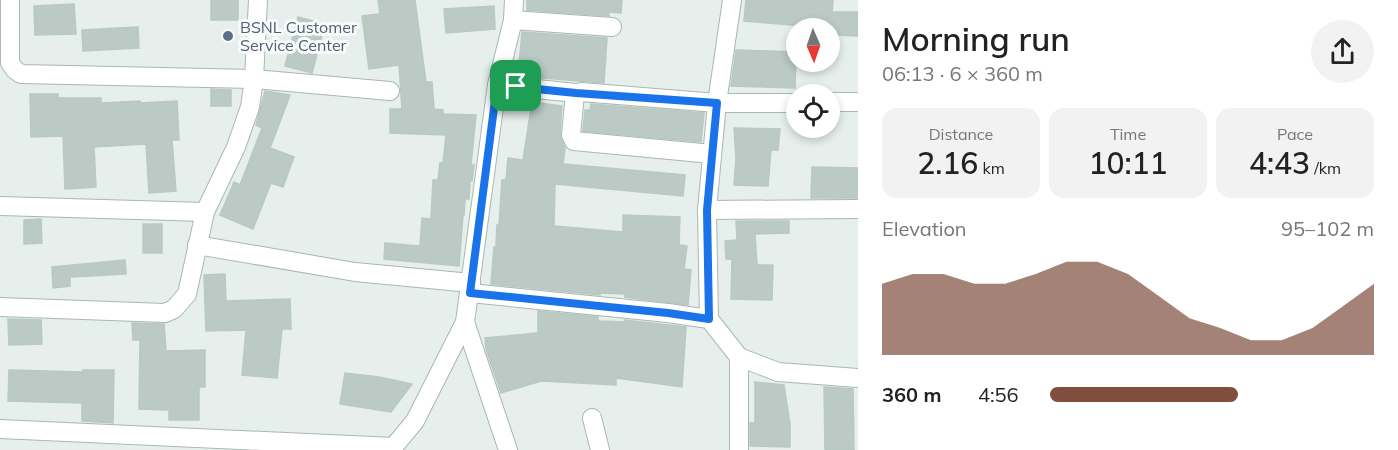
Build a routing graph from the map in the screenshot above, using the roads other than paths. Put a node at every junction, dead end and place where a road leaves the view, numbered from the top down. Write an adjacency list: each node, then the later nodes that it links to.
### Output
1 (10, 0): 7 (street)
2 (258, 0): 7 (street)
3 (514, 0): 5 (street)
4 (732, 0): 13 (street)
5 (513, 20): 6 (street); 8 (street)
6 (612, 27)
7 (254, 79): 9 (street); 19 (street)
8 (497, 85): 10 (street); 21 (street)
9 (390, 91)
10 (576, 93): 13 (street); 15 (street)
11 (840, 102): 12 (street)
12 (858, 102)
13 (717, 103): 14 (street); 15 (street)
14 (786, 103)
15 (712, 154): 18 (street)
16 (0, 206): 19 (street)
17 (858, 209): 18 (street)
18 (707, 210): 23 (street)
19 (205, 212): 20 (street)
20 (197, 245): 21 (street); 22 (street)
21 (470, 288): 23 (street); 24 (street)
22 (0, 307)
23 (709, 319): 25 (street)
24 (465, 322): 29 (street); 30 (street)
25 (739, 357): 26 (street); 32 (street)
26 (858, 378)
27 (592, 418): 31 (street)
28 (0, 429): 29 (street)
29 (393, 448)
30 (508, 450)
31 (600, 450)
32 (739, 450)

